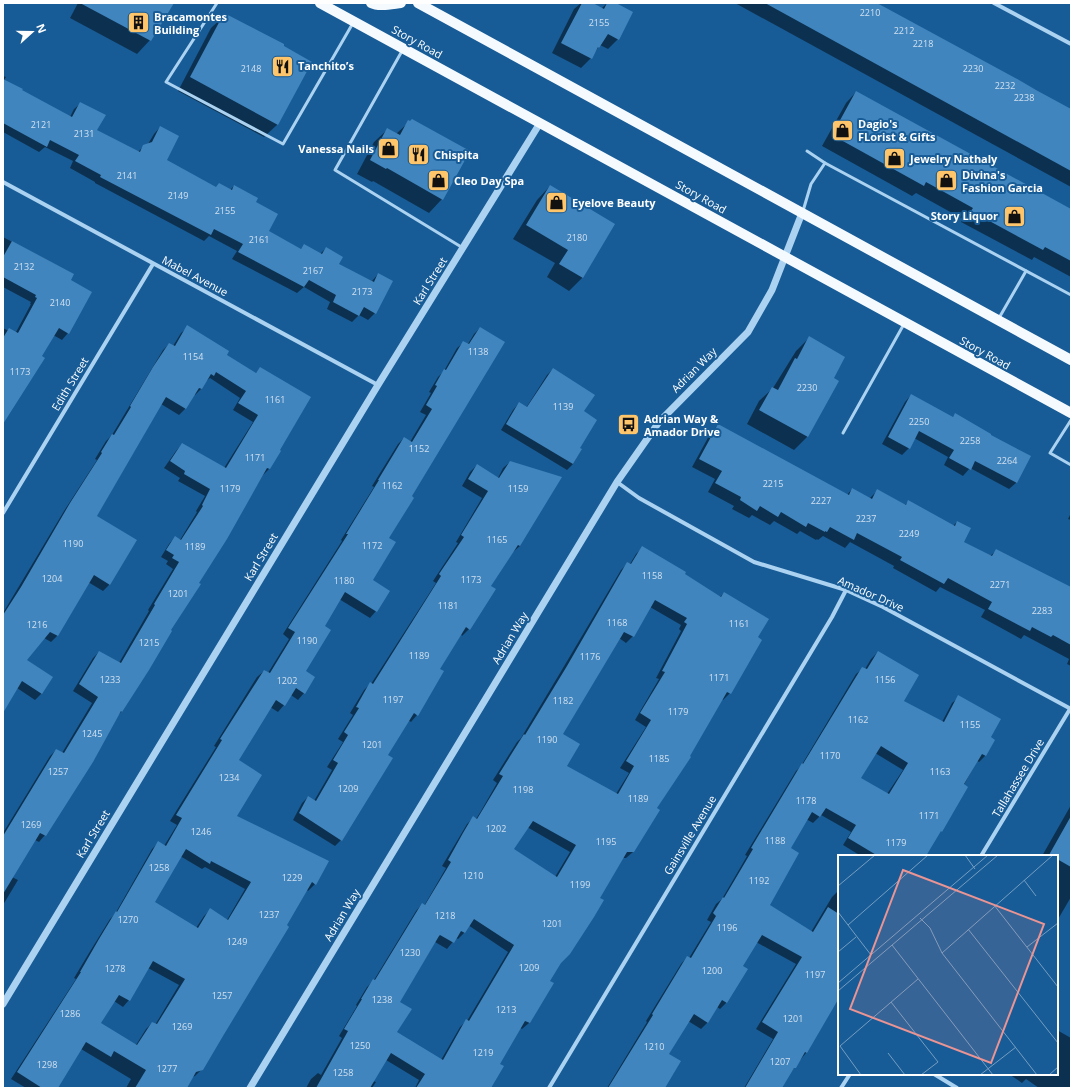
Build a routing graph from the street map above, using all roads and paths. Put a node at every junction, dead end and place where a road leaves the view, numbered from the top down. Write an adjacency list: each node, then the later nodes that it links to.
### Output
1 (217, 3): 7 (lane)
2 (320, 3): 7 (main road, Story Road)
3 (371, 3): 4 (main road)
4 (401, 3)
5 (418, 3): 14 (main road)
6 (994, 3): 8 (street)
7 (354, 22): 9 (main road, Story Road)
8 (1071, 44)
9 (404, 49): 10 (main road, Story Road); 15 (lane)
10 (540, 123): 15 (street, Karl Street); 16 (main road, Story Road)
11 (807, 151): 12 (lane)
12 (825, 163): 14 (lane); 18 (lane)
13 (3, 182): 17 (street, Mabel Avenue)
14 (802, 213): 16 (street, Adrian Way); 20 (main road)
15 (463, 248): 23 (street, Karl Street)
16 (786, 258): 21 (main road, Story Road); 28 (street, Adrian Way)
17 (153, 264): 23 (street, Mabel Avenue); 29 (street, Edith Street)
18 (1026, 271): 19 (lane); 20 (lane)
19 (1071, 295)
20 (998, 320): 22 (main road)
21 (905, 323): 24 (main road, Story Road); 26 (lane)
22 (1071, 360)
23 (378, 385): 33 (street, Karl Street)
24 (1071, 413)
25 (1071, 420): 27 (lane)
26 (843, 433)
27 (1071, 465)
28 (617, 482): 30 (street, Amador Drive); 36 (street, Adrian Way)
29 (3, 513)
30 (846, 590): 31 (street, Amador Drive); 37 (street, Gainsville Avenue)
31 (1070, 709): 32 (street, Tallahassee Drive)
32 (982, 855)
33 (3, 1004)
34 (849, 1075): 38 (street)
35 (936, 1075): 39 (street)
36 (250, 1088)
37 (549, 1088)
38 (842, 1088)
39 (957, 1088)

